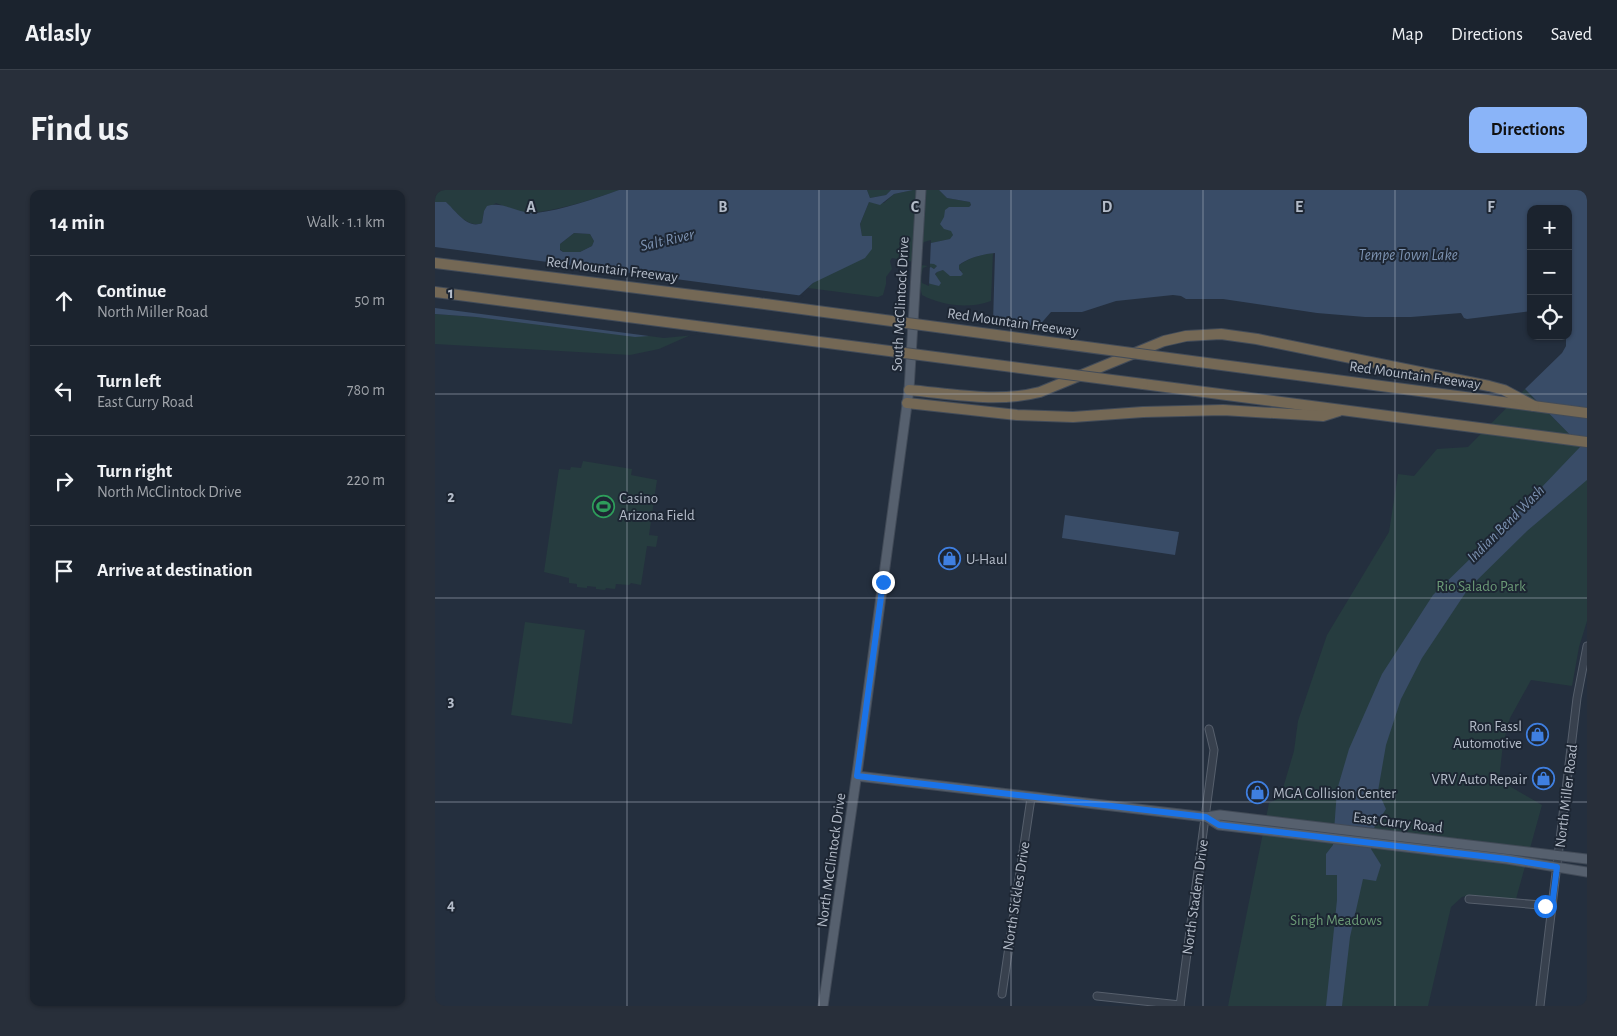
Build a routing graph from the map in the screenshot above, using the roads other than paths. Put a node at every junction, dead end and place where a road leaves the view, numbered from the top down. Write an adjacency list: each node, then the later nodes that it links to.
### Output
1 (921, 190): 4 (main road, South McClintock Drive, bridge)
2 (435, 263): 6 (highway, Red Mountain Freeway, bridge)
3 (435, 292): 7 (highway, bridge)
4 (909, 390): 5 (main road, North McClintock Drive); 6 (highway)
5 (907, 403): 7 (highway); 12 (main road, North McClintock Drive)
6 (1534, 406): 8 (highway, Red Mountain Freeway)
7 (1344, 409): 9 (highway)
8 (1587, 413)
9 (1587, 442)
10 (1587, 646): 16 (street, North Miller Road)
11 (1209, 729): 14 (street, North Stadem Drive)
12 (857, 776): 13 (main road, East Curry Road); 24 (main road, North McClintock Drive)
13 (1031, 798): 14 (main road, East Curry Road); 22 (street, North Sickles Drive)
14 (1206, 817): 15 (main road, East Curry Road); 25 (street, North Stadem Drive)
15 (1379, 839): 16 (main road, East Curry Road); 18 (main road, East Curry Road)
16 (1558, 855): 17 (main road, East Curry Road); 18 (street, North Miller Road)
17 (1587, 859)
18 (1557, 867): 19 (main road, East Curry Road); 21 (street, North Miller Road)
19 (1587, 872)
20 (1469, 899): 21 (street)
21 (1552, 906): 26 (street, North Miller Road)
22 (1001, 994)
23 (1097, 996): 25 (street)
24 (823, 1006)
25 (1180, 1006)
26 (1540, 1006)

